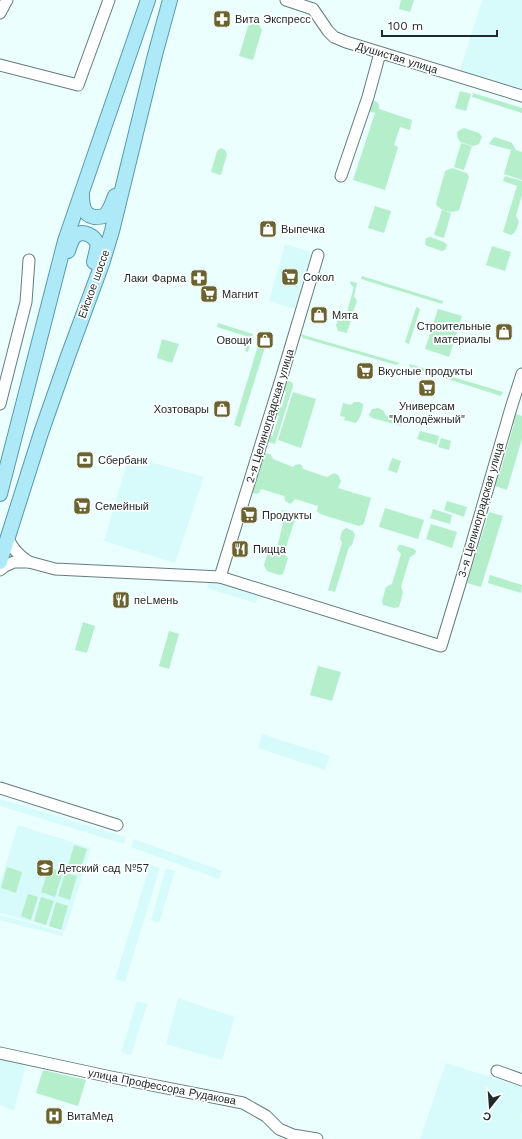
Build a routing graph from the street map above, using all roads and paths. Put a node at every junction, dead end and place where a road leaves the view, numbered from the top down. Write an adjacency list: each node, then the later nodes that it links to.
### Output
1 (7, 0): 6 (street)
2 (109, 0): 8 (street)
3 (148, 0): 12 (main road)
4 (170, 0): 10 (main road, Ейское шоссе)
5 (286, 0): 7 (street, Душистая улица)
6 (0, 13)
7 (380, 53): 9 (street, Душистая улица); 11 (street)
8 (0, 65)
9 (522, 96)
10 (129, 165): 12 (main road); 16 (main road, Ейское шоссе)
11 (341, 176)
12 (82, 193): 15 (main road)
13 (318, 255): 24 (street, 2-я Целиноградская улица)
14 (29, 260): 18 (street)
15 (45, 318): 16 (main road); 19 (main road)
16 (79, 325): 20 (main road, Ейское шоссе)
17 (522, 374): 24 (street, 3-я Целиноградская улица)
18 (0, 404)
19 (0, 494)
20 (8, 537): 21 (main road, Ейское шоссе); 22 (street)
21 (0, 562)
22 (29, 562): 23 (street); 24 (street)
23 (0, 570)
24 (220, 577)
25 (0, 788): 26 (street)
26 (117, 825)
27 (0, 1053): 30 (street, улица Профессора Рудакова)
28 (497, 1071): 29 (street)
29 (522, 1080)
30 (316, 1139)

